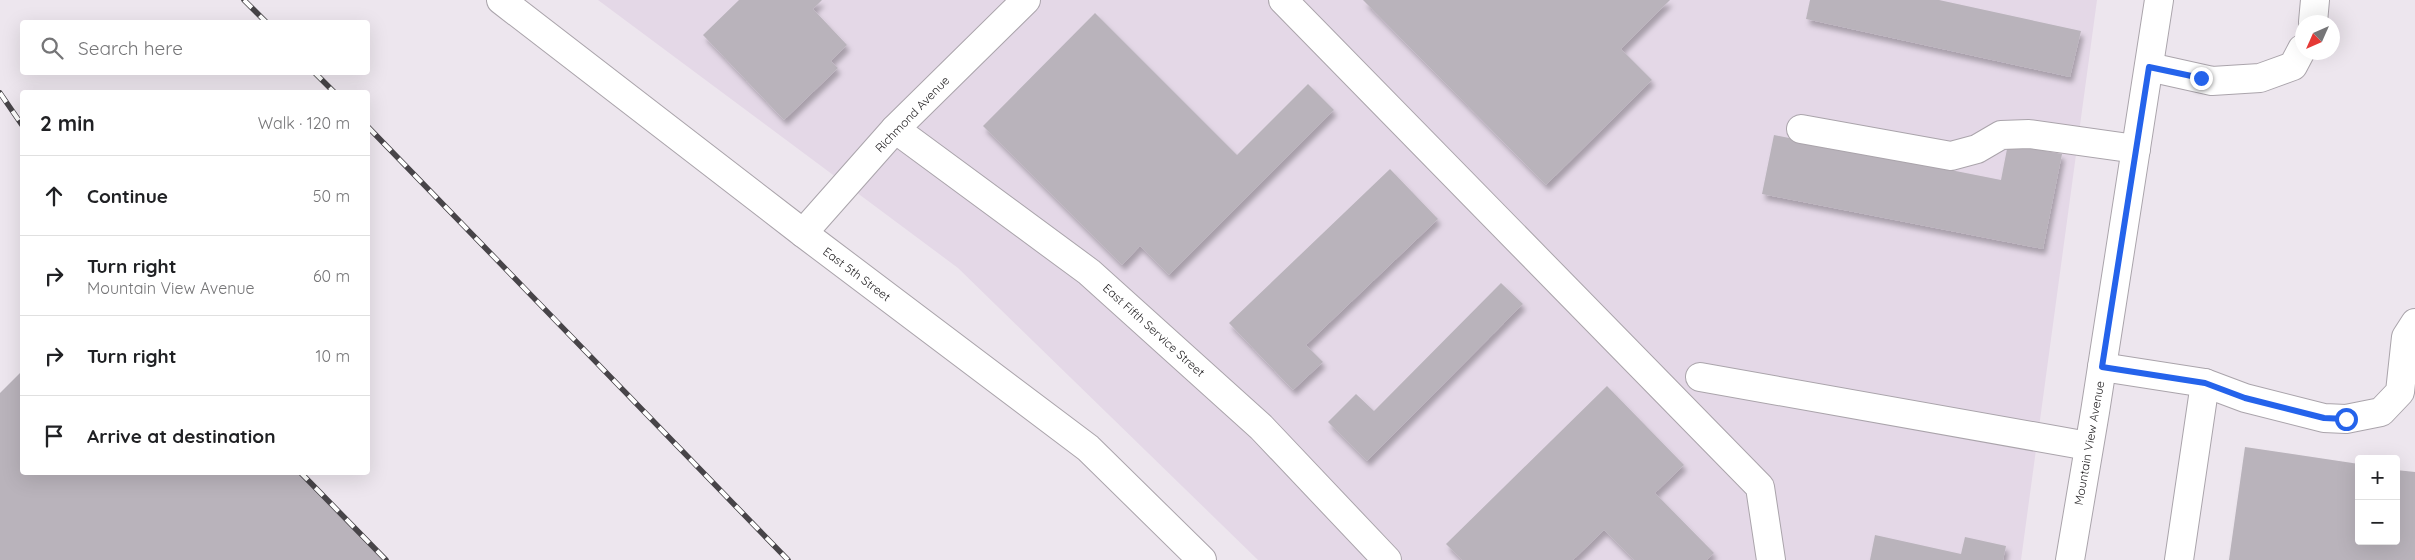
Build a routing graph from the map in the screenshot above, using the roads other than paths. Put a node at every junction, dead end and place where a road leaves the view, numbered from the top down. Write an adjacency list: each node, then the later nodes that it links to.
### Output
1 (501, 0): 12 (street, East 5th Street)
2 (1026, 0): 9 (street, Richmond Avenue)
3 (1283, 0): 20 (street)
4 (2159, 0): 8 (street, Mountain View Avenue)
5 (2315, 0): 6 (street)
6 (2314, 15)
7 (2296, 60): 8 (street)
8 (2149, 67): 11 (street, Mountain View Avenue)
9 (895, 129): 12 (street, Richmond Avenue); 19 (street, East Fifth Service Street)
10 (1801, 129): 11 (street)
11 (2136, 149): 14 (street, Mountain View Avenue)
12 (803, 234): 18 (street, East 5th Street)
13 (2415, 323): 16 (street)
14 (2102, 367): 16 (street); 17 (street, Mountain View Avenue)
15 (1700, 377): 17 (street)
16 (2205, 383): 22 (street)
17 (2088, 446): 21 (street, Mountain View Avenue)
18 (1202, 560)
19 (1387, 560)
20 (1771, 560)
21 (2070, 560)
22 (2179, 560)

